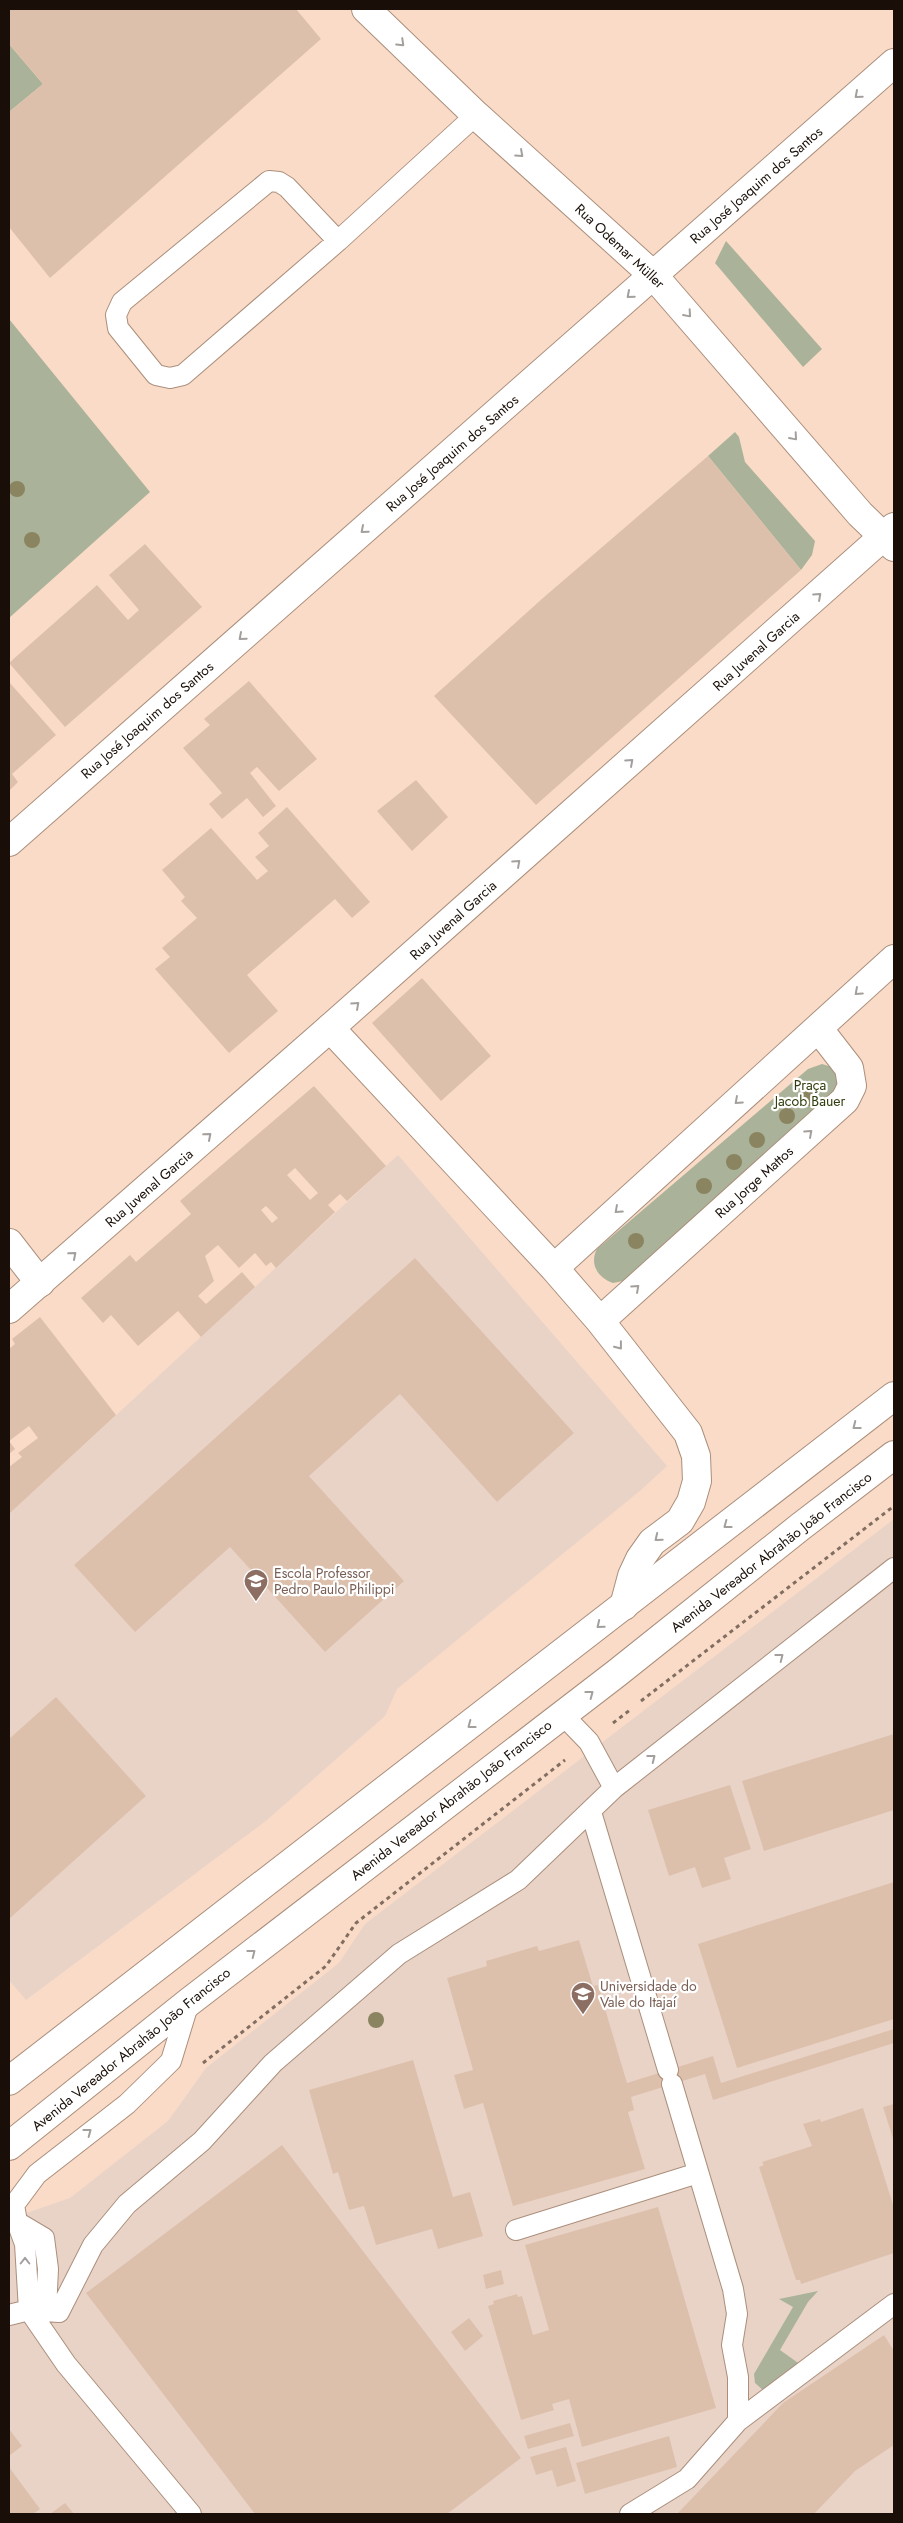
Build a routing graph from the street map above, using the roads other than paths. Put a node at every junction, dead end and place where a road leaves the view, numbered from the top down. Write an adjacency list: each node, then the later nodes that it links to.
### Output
1 (366, 9): 3 (main road, Rua Odemar Müller, one-way to 3)
2 (894, 63): 5 (main road, Rua José Joaquim dos Santos, one-way to 5)
3 (476, 114): 4 (lane); 5 (main road, Rua Odemar Müller, one-way to 5)
4 (338, 241): 4 (lane)
5 (653, 275): 6 (main road, Rua Odemar Müller, one-way to 6); 7 (main road, Rua José Joaquim dos Santos, one-way to 7)
6 (891, 537): 9 (main road, Rua Juvenal Garcia, one-way to 6)
7 (9, 842)
8 (894, 959): 10 (main road, one-way to 10)
9 (330, 1028): 12 (main road); 13 (main road, Rua Juvenal Garcia, one-way to 9)
10 (818, 1028): 12 (main road, one-way to 12); 15 (main road, Rua Jorge Mattos, one-way to 10)
11 (9, 1243): 13 (main road)
12 (554, 1268): 15 (main road)
13 (40, 1283): 14 (main road, Rua Juvenal Garcia)
14 (9, 1309)
15 (600, 1321): 19 (main road, one-way to 19)
16 (894, 1396): 19 (main road, one-way to 19)
17 (894, 1455): 20 (main road, Avenida Vereador Abrahão João Francisco, one-way to 17)
18 (894, 1568): 21 (lane, one-way to 18)
19 (624, 1606): 24 (main road, one-way to 24)
20 (562, 1714): 21 (lane); 23 (main road, Avenida Vereador Abrahão João Francisco, one-way to 20)
21 (614, 1788): 22 (lane)
22 (591, 1812): 26 (lane); 31 (lane)
23 (189, 2002): 25 (main road, Avenida Vereador Abrahão João Francisco); 27 (lane, one-way to 23)
24 (9, 2082)
25 (9, 2146)
26 (698, 2173): 28 (lane); 33 (lane)
27 (13, 2225): 29 (lane); 31 (lane, one-way to 27)
28 (516, 2230)
29 (9, 2242)
30 (894, 2304): 33 (lane)
31 (37, 2310): 32 (lane); 34 (lane)
32 (9, 2314)
33 (738, 2422): 35 (lane)
34 (191, 2514)
35 (630, 2514)

